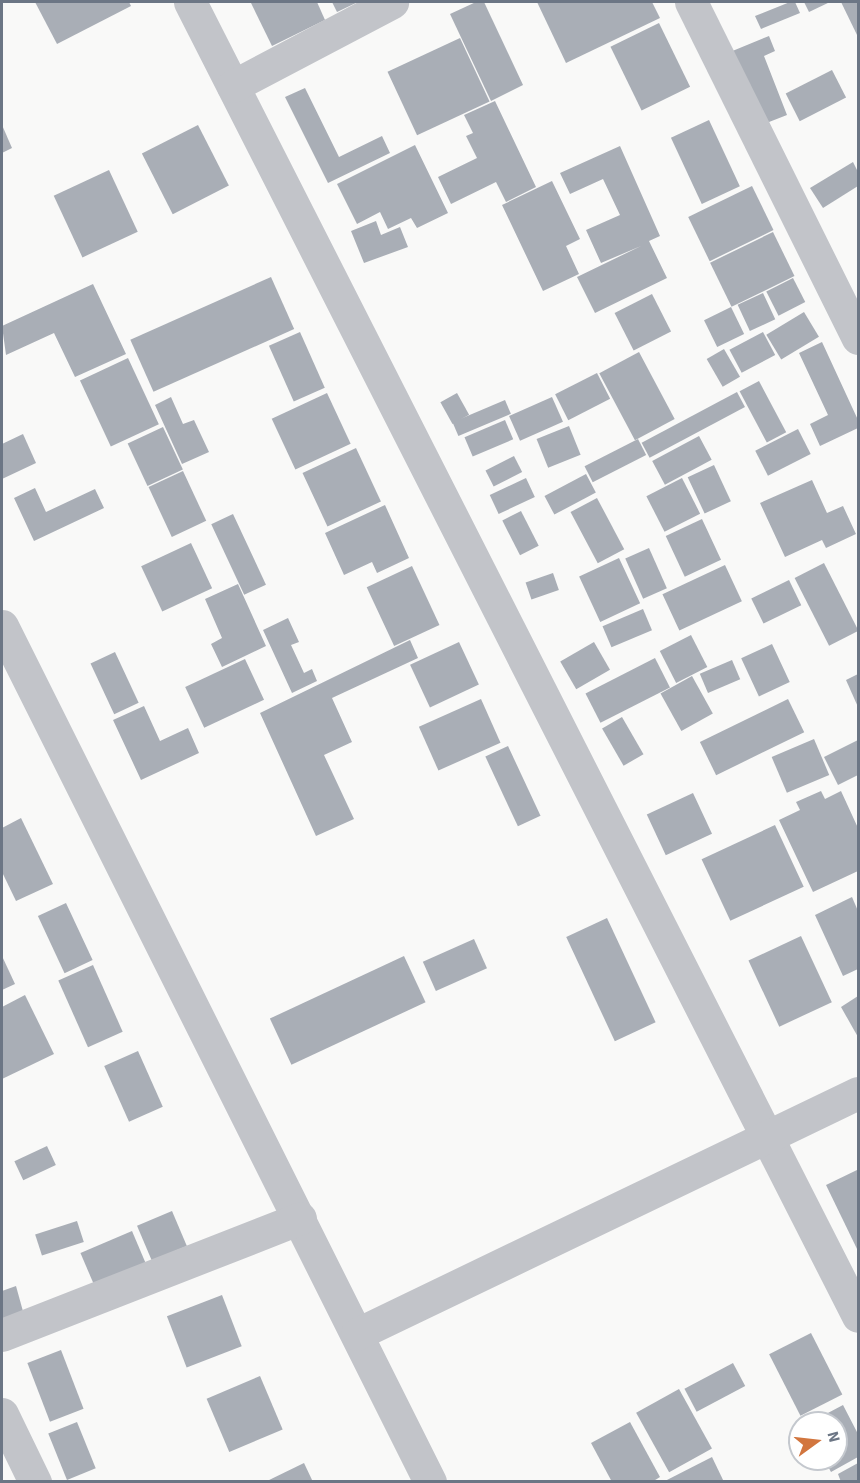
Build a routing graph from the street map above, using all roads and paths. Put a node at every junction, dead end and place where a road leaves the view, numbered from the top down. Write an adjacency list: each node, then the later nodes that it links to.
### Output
1 (190, 2): 4 (street)
2 (392, 2): 4 (street)
3 (691, 2): 5 (street)
4 (233, 87): 9 (street)
5 (858, 338)
6 (2, 626): 7 (street)
7 (10, 662): 10 (street)
8 (858, 1093): 9 (street)
9 (766, 1139): 11 (street); 12 (street)
10 (300, 1218): 12 (street); 13 (street)
11 (858, 1316)
12 (357, 1334): 16 (street)
13 (2, 1335)
14 (2, 1414): 15 (street)
15 (35, 1482)
16 (430, 1482)

